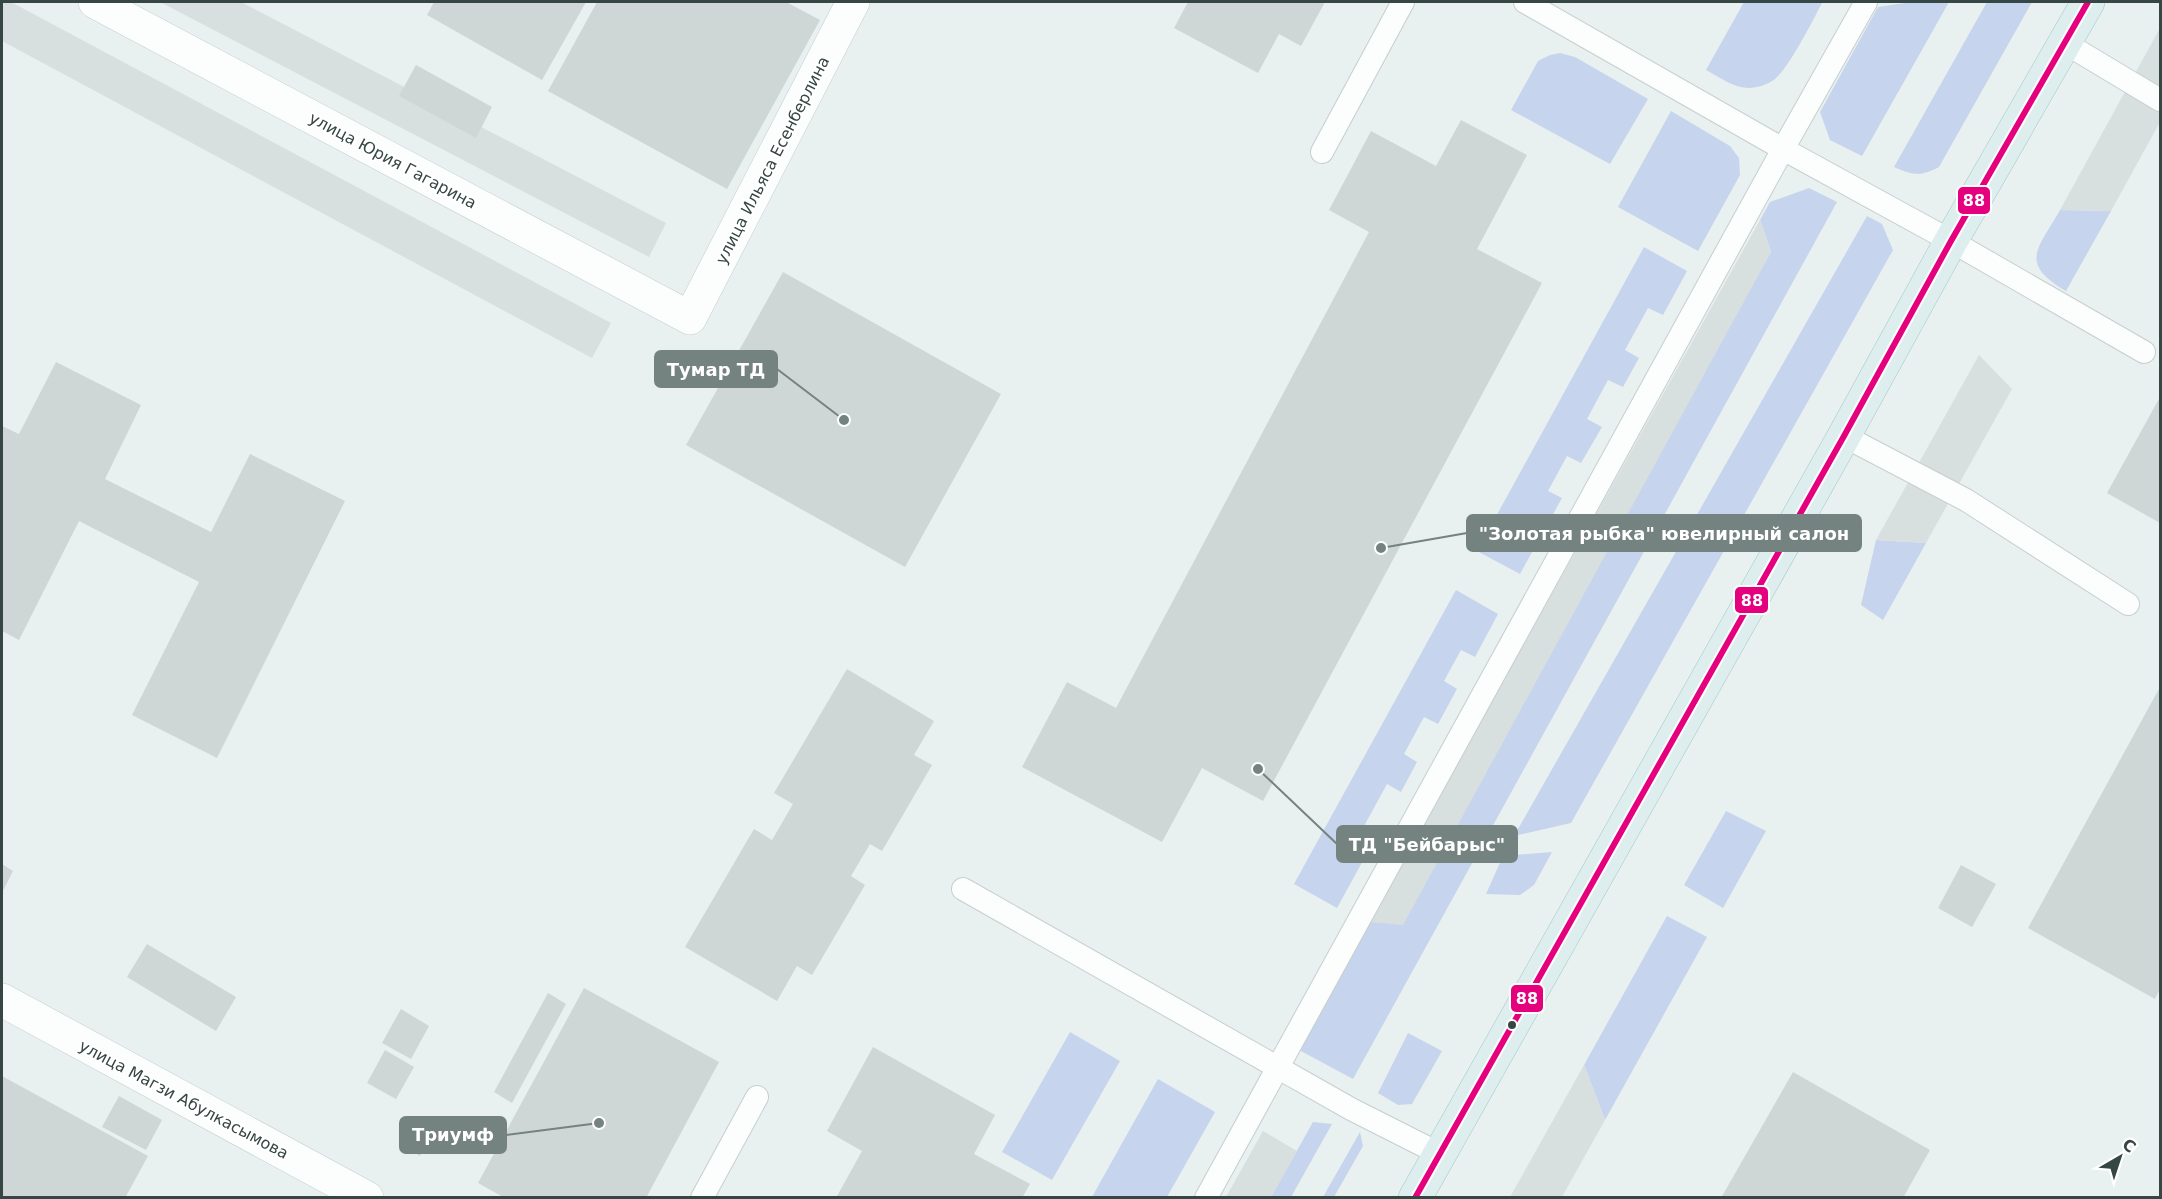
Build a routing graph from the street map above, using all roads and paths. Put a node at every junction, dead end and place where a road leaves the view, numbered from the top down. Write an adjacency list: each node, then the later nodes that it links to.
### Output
1 (95, 2): 12 (street, улица Юрия Гагарина)
2 (853, 2): 12 (street, улица Ильяса Есенберлина)
3 (1403, 2): 10 (lane)
4 (1525, 2): 9 (lane)
5 (1866, 2): 9 (lane)
6 (2088, 2): 7 (highway)
7 (2065, 43): 8 (lane); 11 (highway)
8 (2160, 100)
9 (1783, 148): 11 (lane); 18 (lane)
10 (1322, 152)
11 (1951, 241): 13 (lane); 14 (highway)
12 (690, 318)
13 (2144, 352)
14 (1844, 436): 15 (lane); 20 (highway)
15 (2128, 604)
16 (963, 889): 18 (lane)
17 (2, 1000): 21 (street, улица Магзи Абулкасымова)
18 (1277, 1067): 20 (lane); 23 (lane)
19 (758, 1096): 22 (lane)
20 (1440, 1154): 24 (highway)
21 (367, 1197)
22 (702, 1197)
23 (1206, 1197)
24 (1415, 1197)

